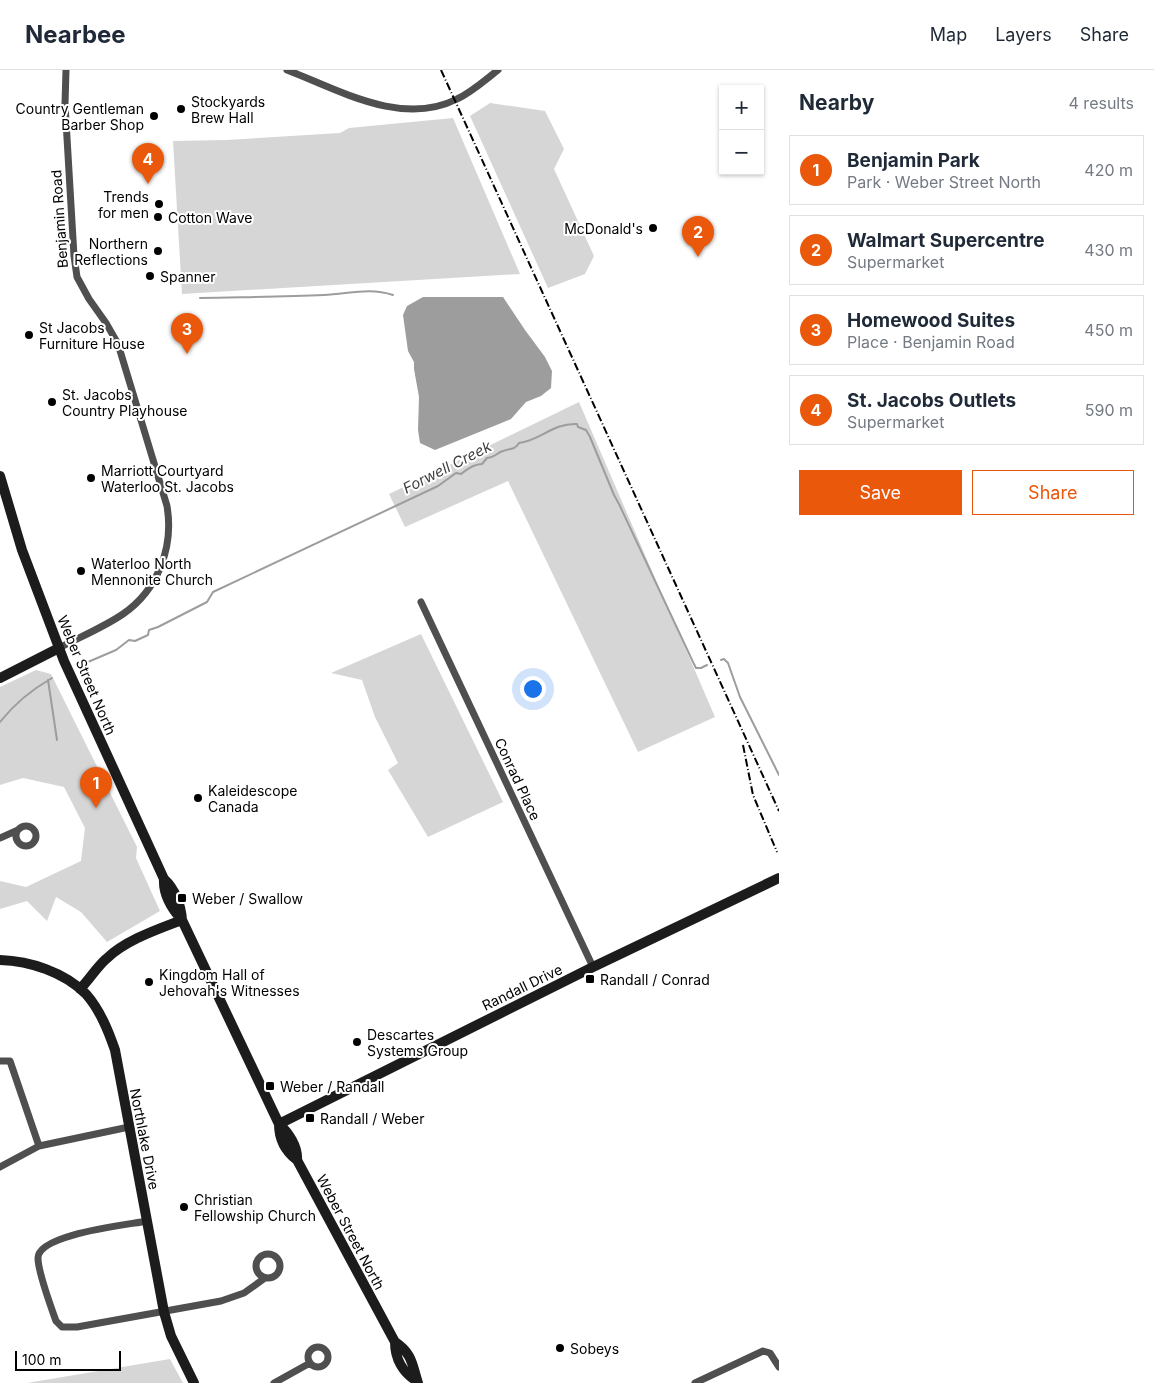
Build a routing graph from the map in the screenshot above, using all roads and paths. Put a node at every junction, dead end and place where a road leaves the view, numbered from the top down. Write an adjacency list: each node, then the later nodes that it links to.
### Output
1 (66, 70): 6 (street, Benjamin Road)
2 (288, 70): 3 (street)
3 (498, 70)
4 (0, 476): 6 (street, Weber Street North)
5 (421, 602): 13 (street, Conrad Place)
6 (59, 648): 7 (street, Benjamin Road); 11 (street, Weber Street North)
7 (0, 678)
8 (18, 830): 9 (street)
9 (0, 838)
10 (779, 878): 13 (street, Randall Drive)
11 (182, 920): 14 (street); 16 (street, Weber Street North)
12 (0, 960): 14 (street, Northlake Drive)
13 (593, 967): 16 (street, Randall Drive)
14 (80, 990): 17 (street, Northlake Drive)
15 (0, 1062): 18 (street)
16 (279, 1124): 25 (street, Weber Street North)
17 (129, 1127): 18 (street); 20 (street, Northlake Drive)
18 (39, 1146): 19 (street)
19 (0, 1166)
20 (146, 1221): 22 (street, Northlake Drive); 22 (street)
21 (265, 1278): 22 (street)
22 (164, 1312): 26 (street, Northlake Drive)
23 (310, 1363): 27 (street)
24 (779, 1367): 28 (street)
25 (416, 1382)
26 (194, 1383)
27 (274, 1383)
28 (695, 1383)

